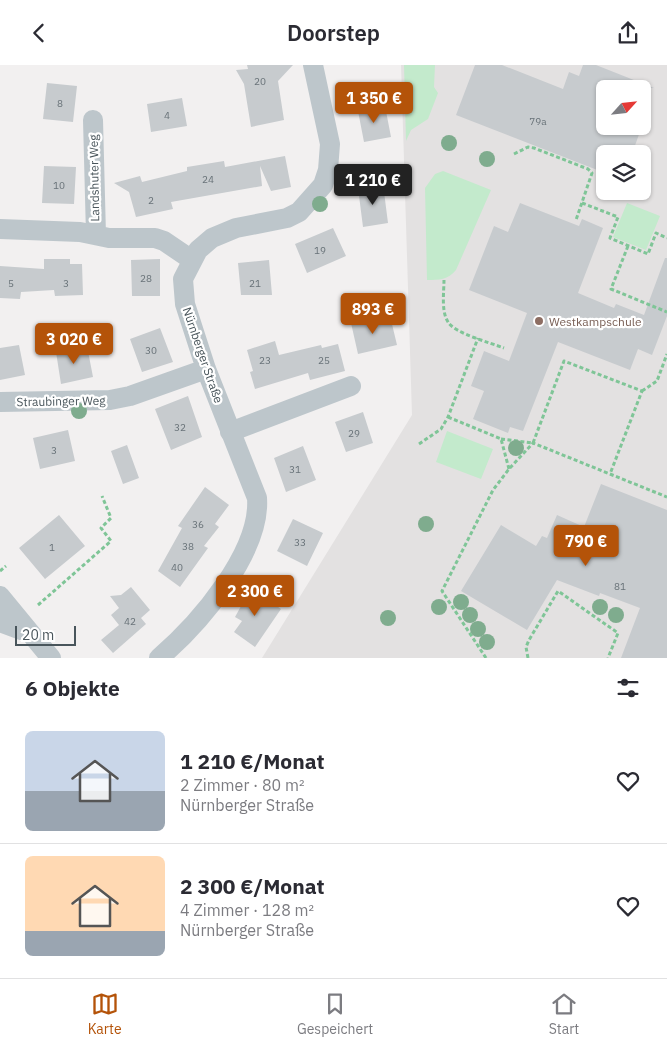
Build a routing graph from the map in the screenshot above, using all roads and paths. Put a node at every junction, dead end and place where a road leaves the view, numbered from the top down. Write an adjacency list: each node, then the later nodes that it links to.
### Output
1 (313, 65): 10 (street, Nürnberger Straße)
2 (93, 120): 7 (street, Landshuter Weg)
3 (514, 154): 4 (path)
4 (582, 203): 5 (path); 9 (path)
5 (576, 220)
6 (0, 229): 7 (street, Landshuter Weg)
7 (96, 235): 10 (street, Landshuter Weg)
8 (667, 238): 9 (path)
9 (628, 246): 12 (path)
10 (192, 260): 16 (street, Nürnberger Straße)
11 (444, 280): 13 (path)
12 (667, 312)
13 (478, 338): 14 (path); 20 (path)
14 (504, 348)
15 (667, 354): 18 (path)
16 (206, 369): 19 (street, Straubinger Weg); 21 (street, Nürnberger Straße)
17 (351, 387): 21 (street)
18 (642, 391): 23 (path); 26 (path)
19 (0, 402)
20 (448, 417): 22 (path); 24 (path)
21 (230, 431): 36 (street, Nürnberger Straße)
22 (501, 439): 23 (path); 25 (path)
23 (533, 443): 25 (path); 26 (path)
24 (419, 444)
25 (509, 469): 37 (path)
26 (610, 474): 28 (path)
27 (102, 496): 32 (path)
28 (667, 497)
29 (6, 566): 30 (path)
30 (0, 571)
31 (0, 597): 34 (street)
32 (38, 605)
33 (0, 622): 34 (street)
34 (31, 633): 35 (street)
35 (51, 658)
36 (159, 658)
37 (486, 658)
38 (528, 658): 39 (path)
39 (608, 658)

